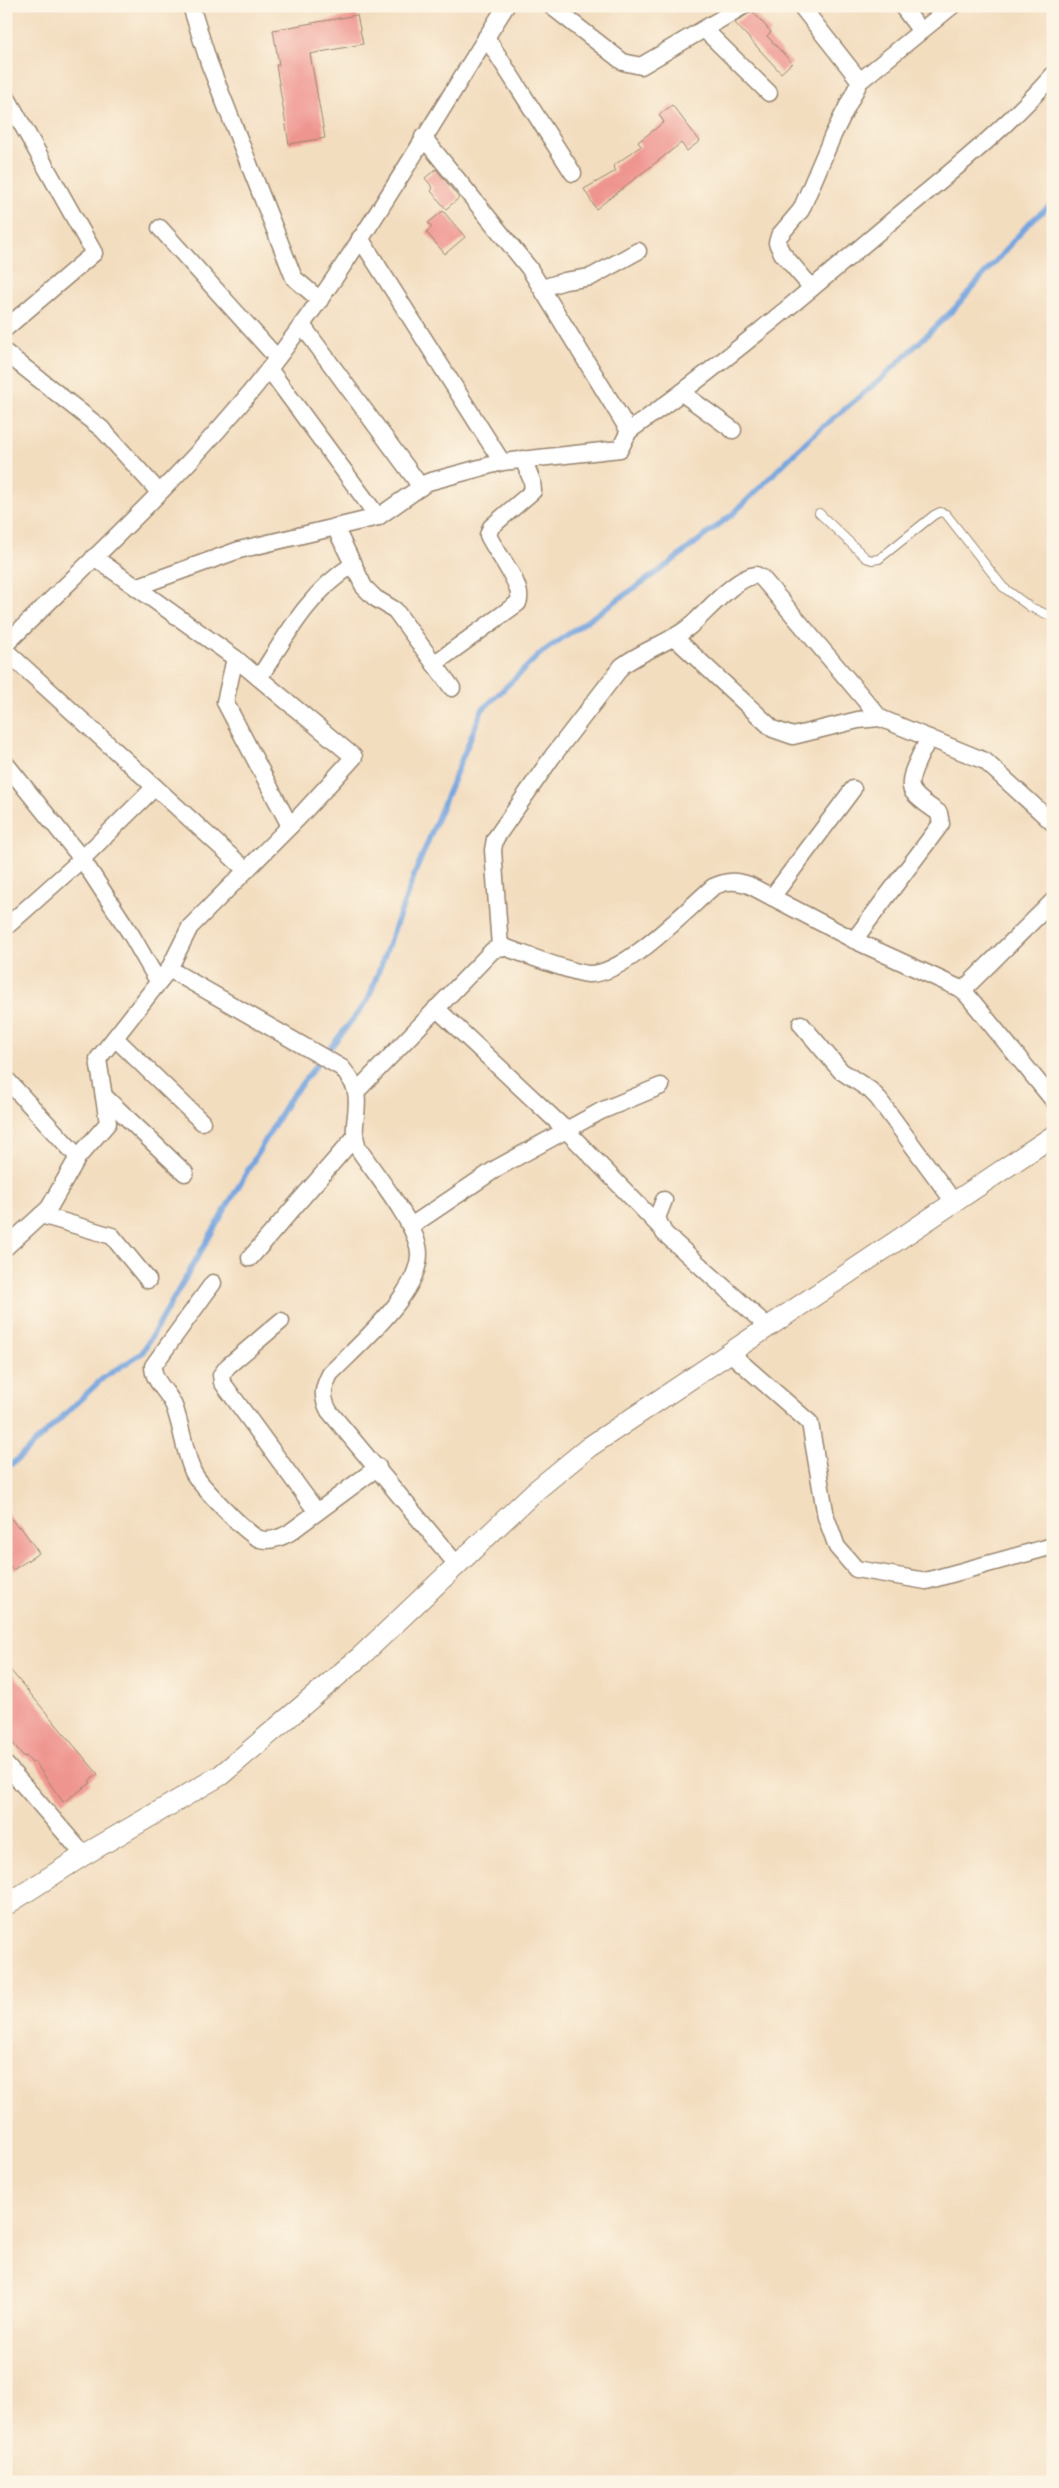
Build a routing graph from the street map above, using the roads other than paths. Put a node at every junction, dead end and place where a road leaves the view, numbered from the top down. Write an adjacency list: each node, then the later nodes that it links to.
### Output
1 (191, 6): 22 (street)
2 (506, 6): 10 (street)
3 (551, 6): 8 (street)
4 (743, 6): 8 (street)
5 (801, 6): 12 (street)
6 (902, 6): 9 (street)
7 (952, 6): 9 (street)
8 (704, 30): 13 (street)
9 (920, 30): 12 (street)
10 (486, 37): 15 (street); 16 (street)
11 (1053, 76): 21 (street)
12 (860, 81): 21 (street)
13 (769, 93)
14 (6, 96): 24 (street)
15 (423, 137): 18 (street); 20 (street)
16 (573, 173)
17 (160, 228): 26 (street)
18 (360, 238): 22 (street); 31 (street)
19 (638, 252): 20 (street)
20 (542, 288): 28 (street)
21 (812, 288): 27 (street)
22 (320, 300): 23 (street)
23 (302, 326): 26 (street); 32 (street)
24 (6, 328)
25 (6, 354): 33 (street)
26 (273, 363): 33 (street); 35 (street)
27 (682, 393): 28 (street); 29 (street)
28 (629, 430): 30 (street)
29 (733, 430)
30 (523, 460): 31 (street); 45 (street)
31 (502, 462): 32 (street)
32 (421, 487): 35 (street)
33 (159, 492): 37 (street)
34 (819, 513): 40 (lane)
35 (378, 517): 36 (street)
36 (335, 527): 38 (street); 39 (street)
37 (94, 557): 39 (street); 42 (street)
38 (354, 564): 45 (street); 46 (street)
39 (136, 587): 44 (street)
40 (1053, 616)
41 (674, 637): 48 (street); 48 (street); 61 (street)
42 (6, 644)
43 (6, 651): 51 (street)
44 (236, 658): 46 (street); 54 (street)
45 (434, 664): 47 (street)
46 (259, 678): 54 (street)
47 (452, 688)
48 (880, 718): 49 (street)
49 (929, 738): 53 (street); 60 (street)
50 (6, 764): 55 (street)
51 (155, 787): 55 (street); 56 (street)
52 (853, 789): 57 (street)
53 (1053, 823)
54 (290, 826): 56 (street)
55 (82, 859): 59 (street); 63 (street)
56 (246, 870): 62 (street)
57 (772, 897): 60 (street); 61 (street)
58 (1053, 901): 64 (street)
59 (9, 920)
60 (854, 940): 64 (street)
61 (500, 947): 65 (street)
62 (169, 969): 63 (street); 70 (street)
63 (159, 983): 67 (street)
64 (963, 990): 72 (street)
65 (436, 1008): 70 (street); 74 (street)
66 (801, 1024): 80 (street)
67 (115, 1038): 71 (street); 73 (street)
68 (6, 1079): 77 (street)
69 (661, 1086): 74 (street)
70 (356, 1092): 76 (street)
71 (104, 1096): 77 (street); 78 (street)
72 (1053, 1100)
73 (202, 1122)
74 (566, 1130): 82 (street); 83 (street)
75 (1053, 1136): 80 (street)
76 (354, 1138): 82 (street); 85 (street)
77 (78, 1157): 81 (street)
78 (185, 1173)
79 (664, 1200): 83 (street)
80 (954, 1202): 89 (street)
81 (41, 1215): 84 (street); 86 (street)
82 (411, 1226): 91 (street)
83 (660, 1227): 89 (street)
84 (6, 1247)
85 (250, 1258)
86 (148, 1280)
87 (213, 1284): 92 (street)
88 (281, 1321): 92 (street)
89 (767, 1326): 90 (street)
90 (729, 1352): 93 (street); 94 (street)
91 (378, 1467): 92 (street); 94 (street)
92 (317, 1512)
93 (1053, 1546)
94 (458, 1566): 96 (street)
95 (6, 1765): 96 (street)
96 (84, 1855): 97 (street)
97 (6, 1905)

